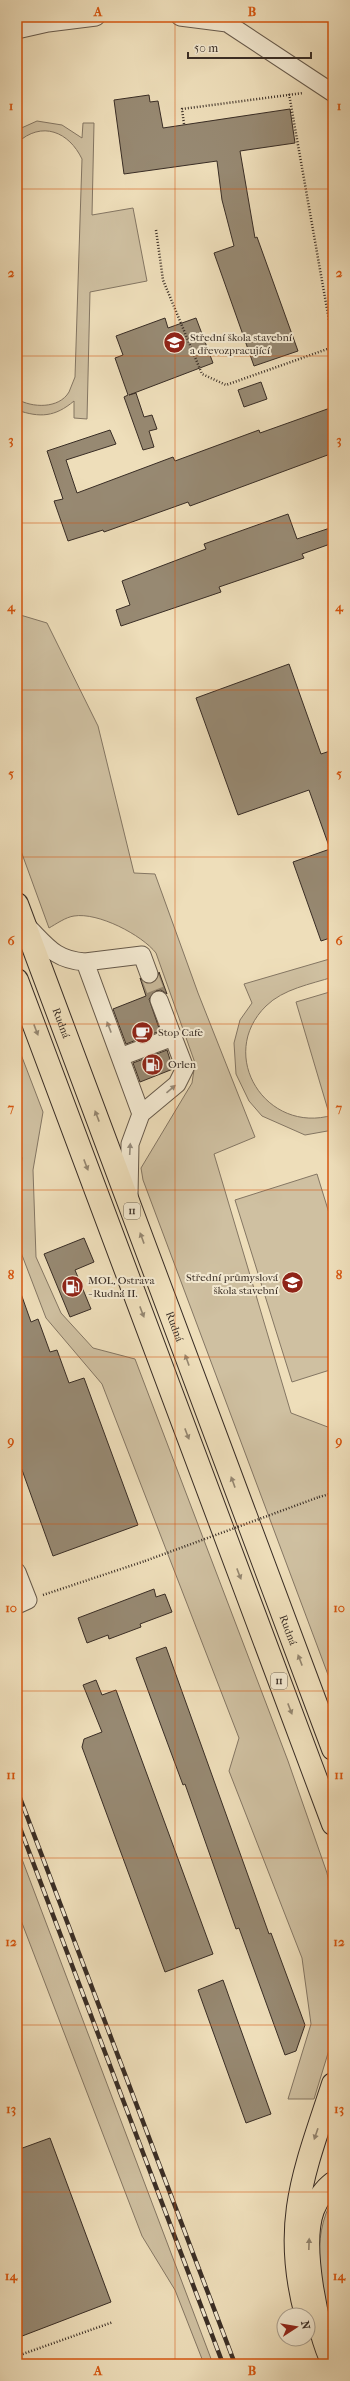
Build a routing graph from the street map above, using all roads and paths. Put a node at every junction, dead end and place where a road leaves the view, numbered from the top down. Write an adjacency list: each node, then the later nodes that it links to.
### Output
1 (96, 17): 3 (street)
2 (180, 17): 5 (street)
3 (17, 30)
4 (307, 93): 6 (path)
5 (333, 93)
6 (288, 94): 7 (path); 9 (path)
7 (184, 124)
8 (156, 230): 10 (path)
9 (333, 343)
10 (333, 348)
11 (17, 904): 12 (highway, Rudná / 11)
12 (24, 924): 13 (street); 20 (highway, Rudná / 11, one-way to 12)
13 (85, 962): 14 (street); 18 (street, one-way to 13)
14 (149, 974)
15 (17, 980): 25 (highway, 11, one-way to 25)
16 (159, 1000): 17 (street)
17 (173, 1037): 18 (street); 19 (street, one-way to 17)
18 (120, 1057): 19 (street)
19 (142, 1114): 20 (street, one-way to 19)
20 (129, 1202): 24 (highway, Rudná / 11, one-way to 20)
21 (333, 1493): 23 (path, bridge)
22 (17, 1572): 23 (street)
23 (22, 1603)
24 (333, 1749)
25 (330, 1817): 26 (highway)
26 (333, 1838)
27 (333, 2084): 29 (highway, one-way to 29)
28 (333, 2183): 34 (highway, one-way to 28)
29 (305, 2307)
30 (113, 2322): 32 (path)
31 (316, 2347): 33 (highway)
32 (17, 2354)
33 (321, 2364)
34 (333, 2364)

